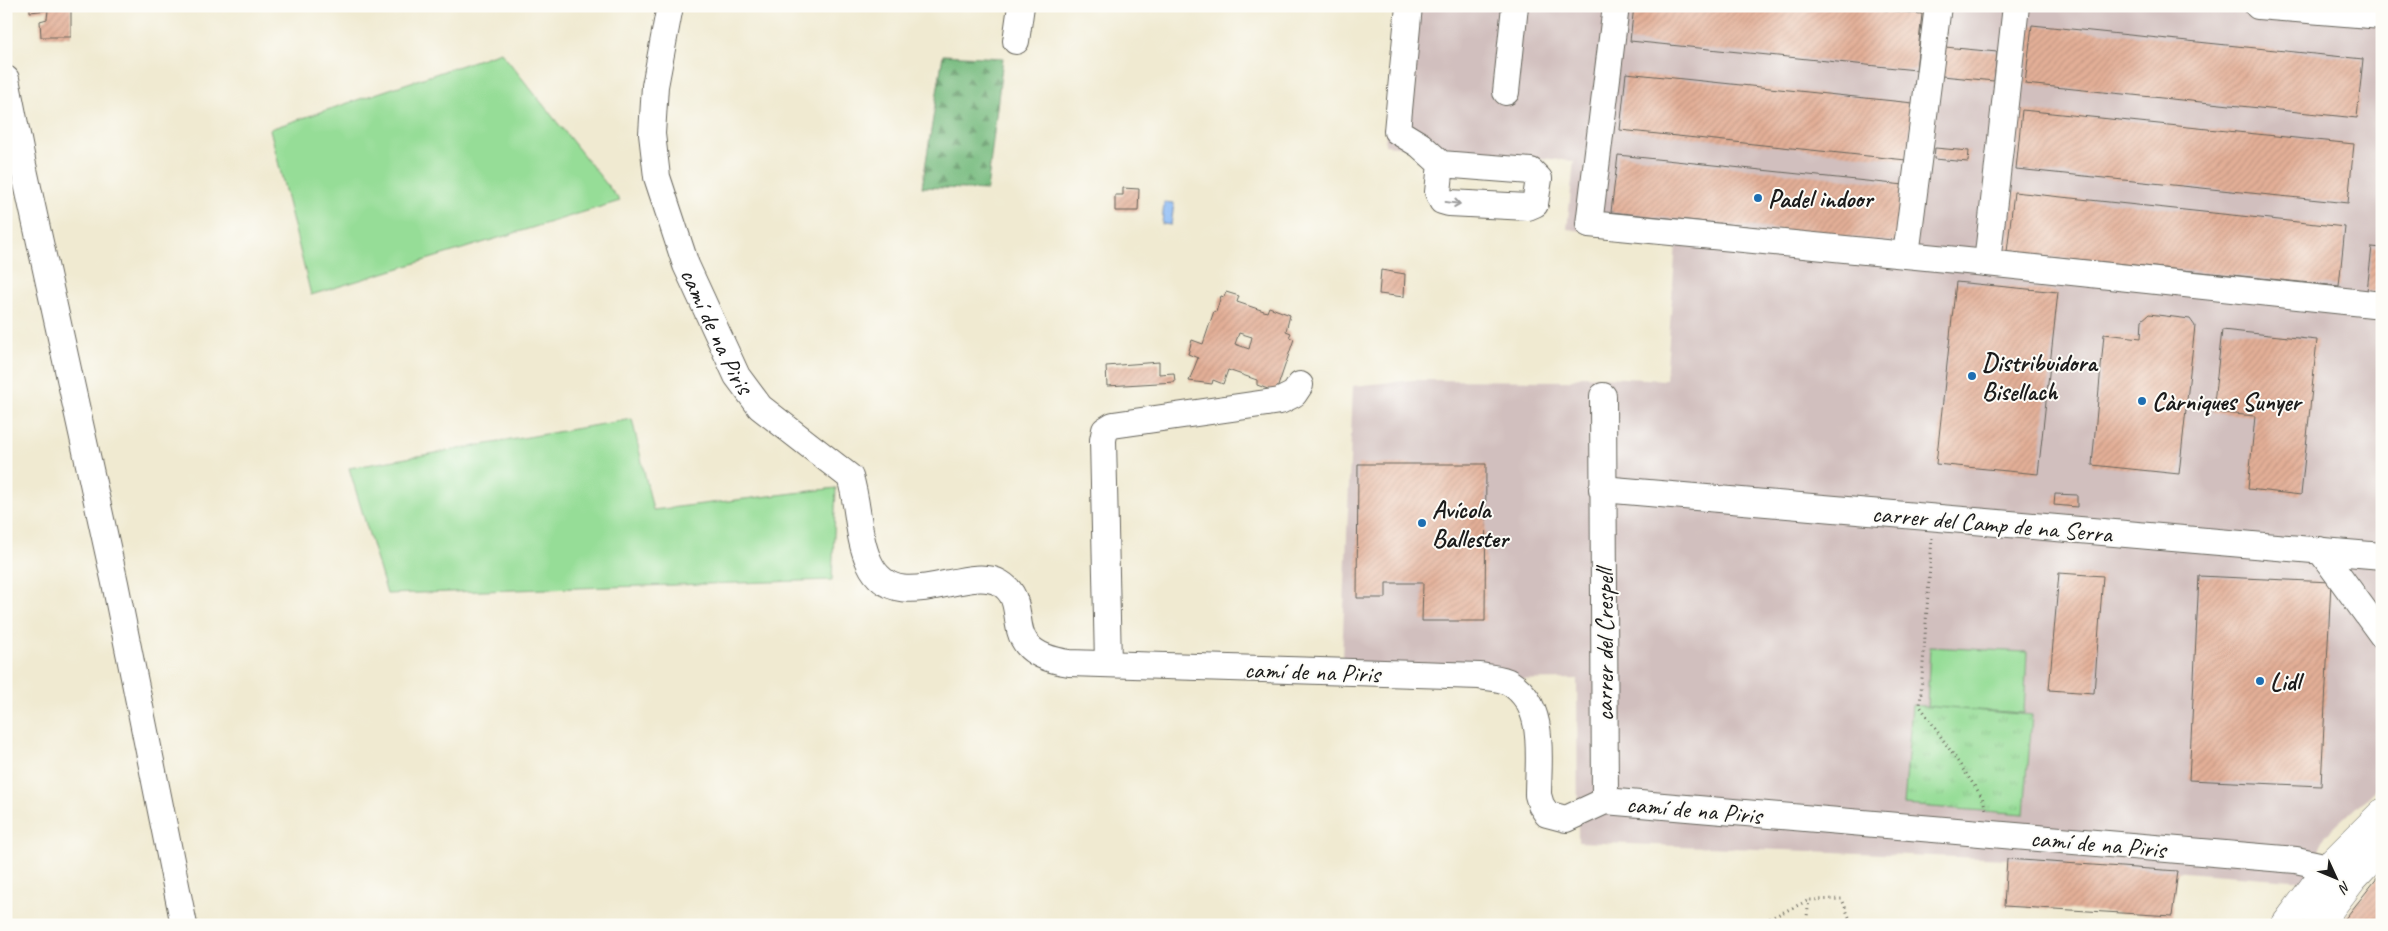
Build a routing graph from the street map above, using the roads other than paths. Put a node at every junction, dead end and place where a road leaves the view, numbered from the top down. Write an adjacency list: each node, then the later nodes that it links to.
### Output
1 (670, 6): 23 (street, camí de na Piris)
2 (1021, 6): 10 (street)
3 (1409, 6): 13 (street)
4 (1515, 6): 12 (street)
5 (1616, 6): 14 (street)
6 (1938, 6): 14 (street)
7 (2016, 6): 15 (street)
8 (2258, 6): 9 (street)
9 (2382, 16)
10 (1016, 41)
11 (6, 79): 28 (street)
12 (1506, 92)
13 (1441, 164): 13 (street, one-way to 13)
14 (1906, 255): 15 (street)
15 (1987, 263): 16 (street)
16 (2382, 305)
17 (1300, 385): 23 (street)
18 (1603, 396): 19 (street, carrer del Crespell)
19 (1602, 489): 20 (street, carrer del Camp de na Serra); 24 (street, carrer del Crespell)
20 (2320, 550): 21 (street, carrer del Camp de na Serra); 22 (street)
21 (2382, 556)
22 (2382, 635)
23 (1108, 663): 24 (street, camí de na Piris)
24 (1605, 801): 27 (street, camí de na Piris)
25 (2382, 813): 27 (main road)
26 (2382, 848): 30 (main road)
27 (2328, 867): 29 (main road)
28 (184, 925)
29 (2285, 925)
30 (2318, 925)

